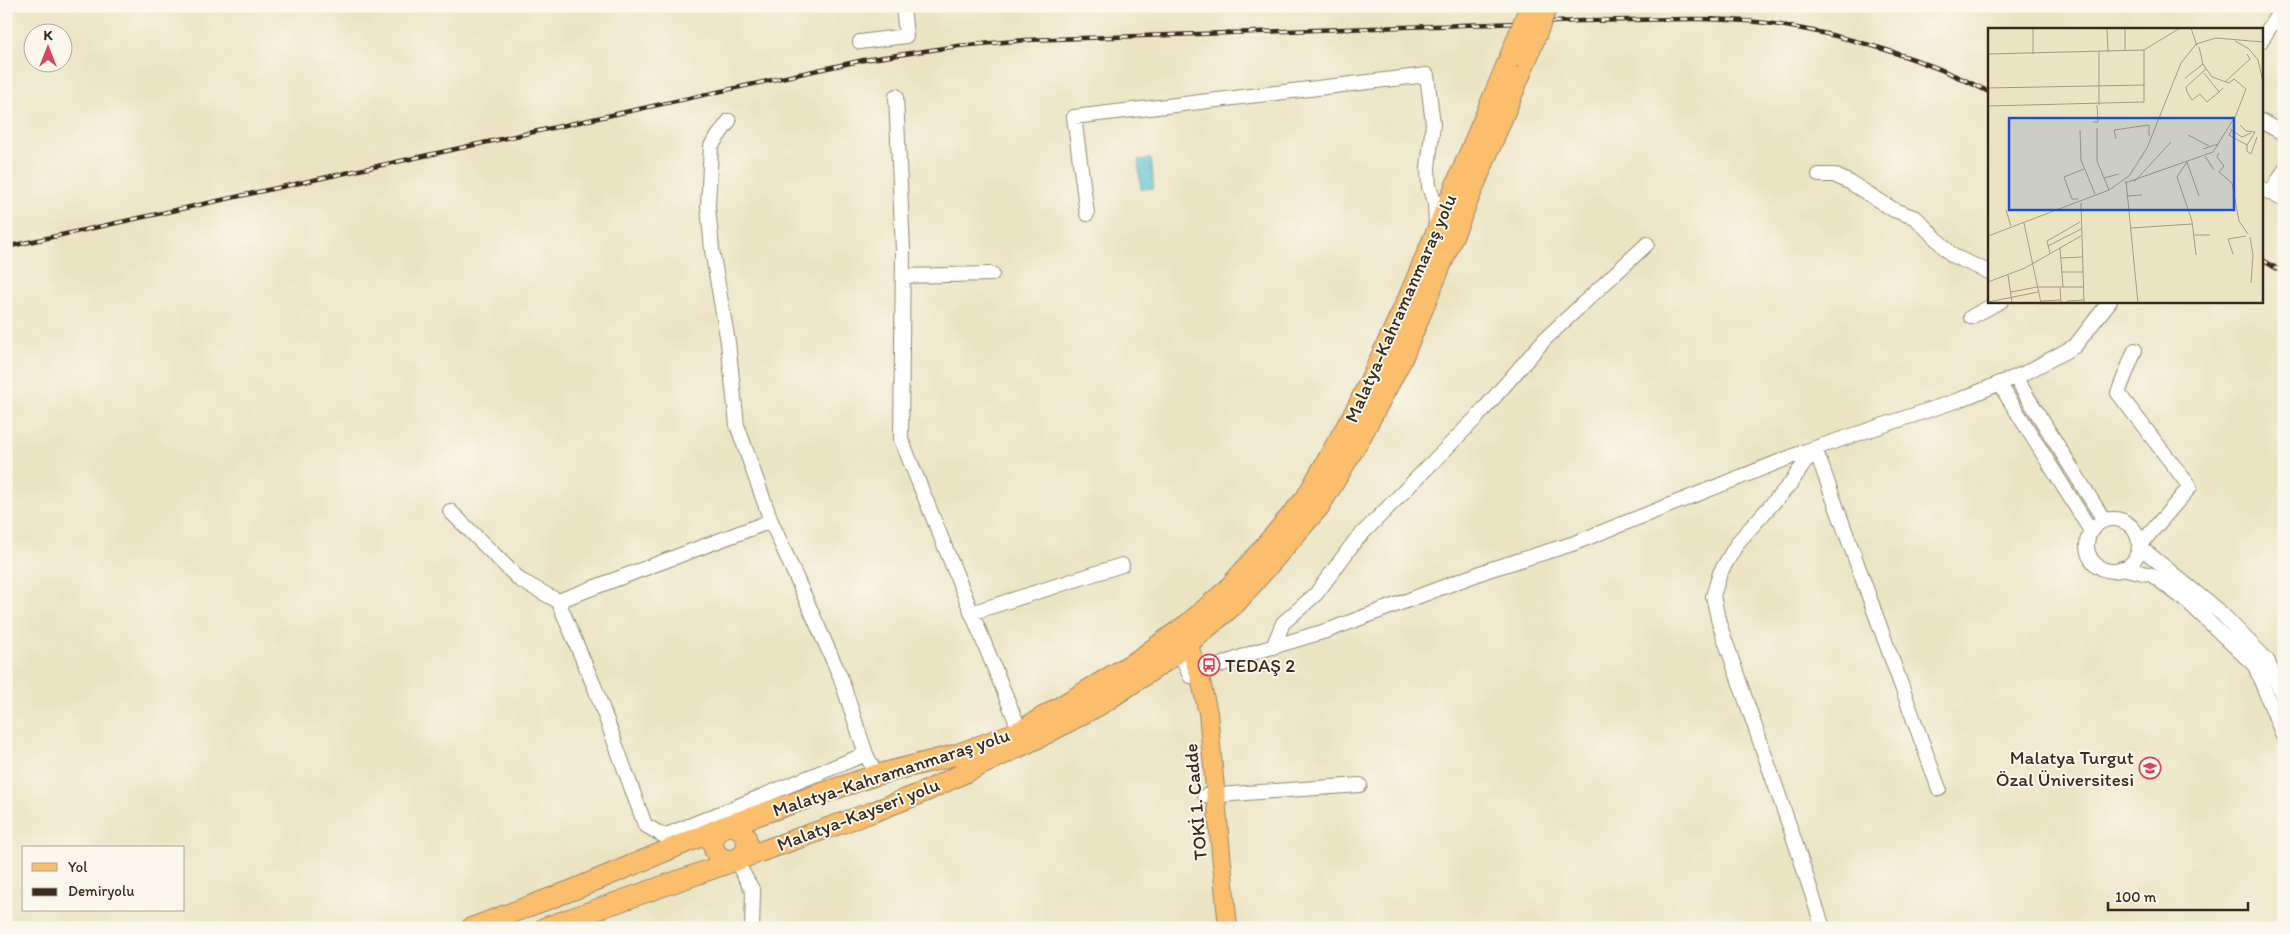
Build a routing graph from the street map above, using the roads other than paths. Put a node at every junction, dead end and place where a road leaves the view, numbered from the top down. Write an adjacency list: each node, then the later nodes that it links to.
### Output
1 (903, 6): 6 (street)
2 (1530, 6): 7 (highway, Malatya-Kahramanmaraş yolu, bridge)
3 (1547, 6): 7 (highway, Malatya-Kayseri yolu, bridge)
4 (2283, 6): 5 (street)
5 (2262, 39)
6 (860, 42)
7 (1516, 63): 16 (highway, Malatya-Kahramanmaraş yolu); 38 (highway, Malatya-Kayseri yolu)
8 (896, 96): 20 (street)
9 (729, 121): 30 (street)
10 (2263, 127): 11 (street)
11 (2284, 134)
12 (2284, 171): 14 (street)
13 (1819, 175): 18 (street)
14 (2272, 194)
15 (1087, 214): 16 (street)
16 (1436, 228): 41 (highway, Malatya-Kahramanmaraş yolu)
17 (1647, 244): 37 (street)
18 (1988, 272)
19 (992, 274): 20 (street)
20 (902, 276): 36 (street)
21 (1999, 302): 23 (street)
22 (2109, 302): 25 (street)
23 (1971, 317)
24 (2135, 350): 32 (street)
25 (2015, 376): 26 (street); 29 (street)
26 (1999, 383): 27 (street); 31 (street)
27 (1815, 448): 37 (street); 46 (street); 55 (street)
28 (450, 512): 35 (street)
29 (2104, 520): 31 (street); 32 (street)
30 (771, 521): 35 (street); 43 (street)
31 (2091, 531): 34 (street)
32 (2139, 546): 34 (street); 40 (street)
33 (1122, 565): 36 (street)
34 (2122, 568): 42 (street)
35 (558, 601): 43 (street)
36 (971, 613): 41 (street)
37 (1273, 646): 39 (street)
38 (1182, 649): 39 (main road, TOKİ 1. Cadde); 49 (highway, Malatya-Kayseri yolu)
39 (1195, 675): 47 (main road, TOKİ 1. Cadde)
40 (2284, 699)
41 (1020, 731): 44 (highway, Malatya-Kahramanmaraş yolu)
42 (2284, 738)
43 (866, 754): 44 (street)
44 (876, 775): 48 (highway, Malatya-Kahramanmaraş yolu)
45 (1360, 785): 47 (street)
46 (1939, 789)
47 (1210, 796): 53 (main road, TOKİ 1. Cadde); 54 (main road, TOKİ 1. Cadde)
48 (723, 827): 49 (highway); 50 (highway, Malatya-Kahramanmaraş yolu)
49 (735, 859): 51 (highway, Malatya-Kayseri yolu); 52 (street)
50 (471, 928)
51 (544, 928)
52 (752, 928)
53 (1218, 928)
54 (1228, 928)
55 (1823, 928)

